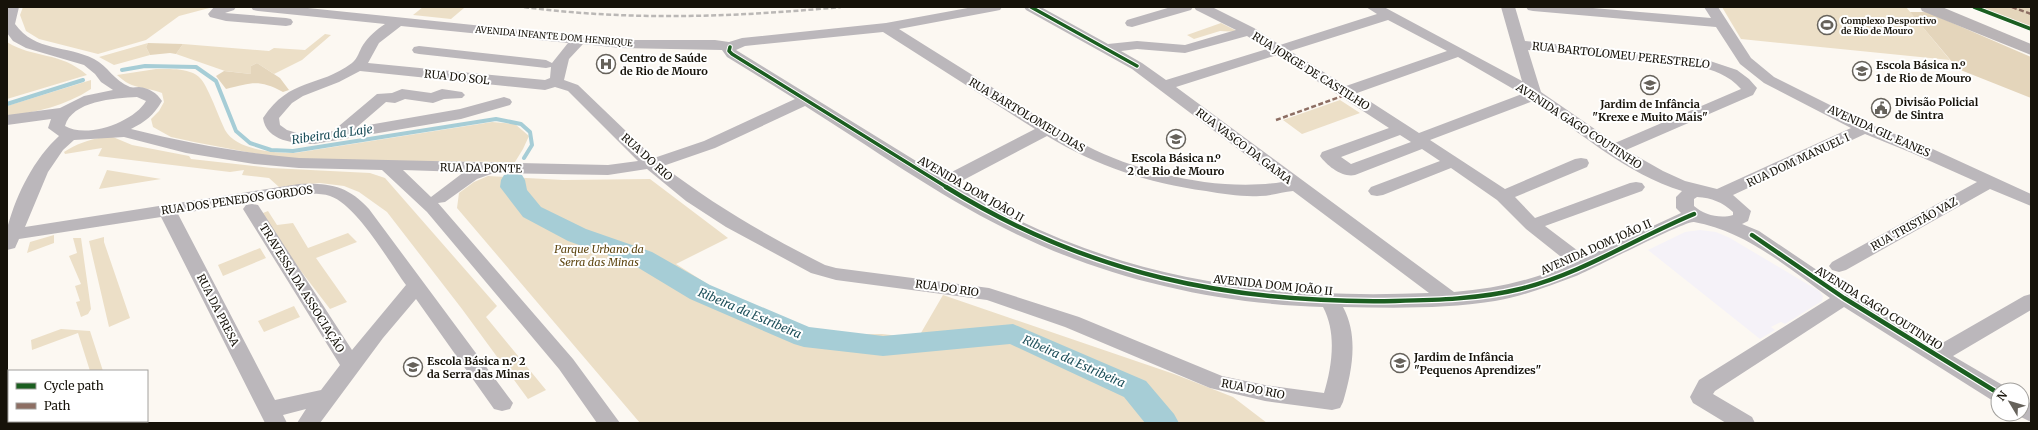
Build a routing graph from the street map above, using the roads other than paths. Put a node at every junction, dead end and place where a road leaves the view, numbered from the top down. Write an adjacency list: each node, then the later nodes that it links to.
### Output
1 (12, 7): 34 (street)
2 (229, 7): 15 (street, AVENIDA INFANTE DOM HENRIQUE)
3 (258, 7): 15 (street, AVENIDA INFANTE DOM HENRIQUE)
4 (995, 7): 19 (street, AVENIDA INFANTE DOM HENRIQUE)
5 (1031, 7): 25 (street, RUA VASCO DA GAMA)
6 (1186, 7): 17 (street)
7 (1201, 7): 20 (street, RUA JORGE DE CASTILHO)
8 (1373, 7): 14 (street, AVENIDA GAGO COUTINHO)
9 (1508, 7): 23 (street)
10 (1533, 7): 18 (street)
11 (1711, 7): 18 (street, AVENIDA GIL EANES)
12 (1928, 7): 28 (highway)
13 (1945, 7): 22 (highway)
14 (1389, 15): 27 (street); 29 (street, AVENIDA GAGO COUTINHO)
15 (350, 16): 16 (street, AVENIDA INFANTE DOM HENRIQUE)
16 (399, 21): 21 (street, AVENIDA INFANTE DOM HENRIQUE); 32 (street)
17 (1132, 23)
18 (1721, 23): 47 (street, AVENIDA GIL EANES)
19 (886, 27): 24 (street, AVENIDA INFANTE DOM HENRIQUE); 48 (street, RUA BARTOLOMEU DIAS)
20 (1249, 31): 25 (street); 27 (street, RUA JORGE DE CASTILHO)
21 (579, 40): 24 (street, AVENIDA INFANTE DOM HENRIQUE); 35 (street)
22 (2031, 43)
23 (1520, 45): 40 (street); 55 (street, RUA BARTOLOMEU PERESTRELO)
24 (730, 47): 41 (street, AVENIDA DOM JOÃO II)
25 (1108, 48): 36 (street, RUA VASCO DA GAMA)
26 (419, 50): 30 (street)
27 (1280, 50): 36 (street); 38 (street, RUA JORGE DE CASTILHO)
28 (2031, 50)
29 (1458, 52): 38 (street); 40 (street, AVENIDA GAGO COUTINHO)
30 (481, 57): 31 (street); 33 (street)
31 (546, 64)
32 (358, 66): 33 (street, RUA DO SOL); 53 (street)
33 (456, 76): 35 (street, RUA DO SOL)
34 (106, 79): 37 (street); 42 (street)
35 (555, 82): 58 (street, RUA DO RIO)
36 (1164, 86): 64 (street, RUA VASCO DA GAMA)
37 (127, 92): 42 (street); 45 (street)
38 (1345, 92): 49 (street, RUA JORGE DE CASTILHO)
39 (457, 95): 53 (street)
40 (1534, 95): 54 (street); 55 (street, AVENIDA GAGO COUTINHO)
41 (806, 100): 58 (street, RUA DA PONTE); 63 (street, AVENIDA DOM JOÃO II)
42 (84, 102): 44 (street)
43 (504, 102): 53 (street)
44 (66, 112): 46 (street); 51 (street)
45 (140, 118): 50 (street); 52 (street)
46 (7, 120)
47 (1860, 126): 62 (street, AVENIDA GIL EANES); 69 (street, RUA DOM MANUEL I)
48 (1047, 129): 63 (street); 64 (street, RUA BARTOLOMEU DIAS)
49 (1402, 129): 54 (street, RUA JORGE DE CASTILHO); 54 (street)
50 (104, 132): 51 (street); 52 (street, RUA DA PONTE)
51 (70, 135): 77 (street)
52 (145, 136): 59 (street, RUA DA PONTE)
53 (337, 136)
54 (1421, 141): 56 (street, RUA JORGE DE CASTILHO)
55 (1612, 150): 69 (street, AVENIDA GAGO COUTINHO)
56 (1452, 162): 66 (street); 67 (street, RUA JORGE DE CASTILHO)
57 (1581, 163): 67 (street)
58 (652, 165): 61 (street, RUA DA PONTE); 83 (street, RUA DO RIO)
59 (388, 166): 60 (street, RUA DA PONTE); 70 (street)
60 (444, 167): 61 (street, RUA DA PONTE); 70 (street)
61 (493, 167): 70 (street)
62 (1990, 182): 68 (street, AVENIDA GIL EANES); 79 (street, RUA TRISTÃO VAZ)
63 (942, 184): 83 (street, AVENIDA DOM JOÃO II)
64 (1296, 185): 81 (street, RUA VASCO DA GAMA)
65 (1636, 187): 75 (street)
66 (1377, 191)
67 (1503, 196): 75 (street, RUA JORGE DE CASTILHO)
68 (2031, 201)
69 (1724, 202): 73 (street); 74 (street); 76 (street, AVENIDA GAGO COUTINHO)
70 (436, 203): 92 (street)
71 (252, 209): 86 (street, TRAVESSA DA ASSOCIAÇÃO)
72 (167, 210): 77 (street, RUA DOS PENEDOS GORDOS); 80 (street, RUA DOS PENEDOS GORDOS); 90 (street, RUA DA PRESA)
73 (1694, 214): 74 (street, AVENIDA GAGO COUTINHO); 78 (street, AVENIDA DOM JOÃO II)
74 (1723, 223): 76 (street, AVENIDA GAGO COUTINHO)
75 (1532, 224): 78 (street, RUA JORGE DE CASTILHO)
76 (1752, 235): 82 (street, AVENIDA GAGO COUTINHO)
77 (10, 240)
78 (1584, 265): 81 (street, AVENIDA DOM JOÃO II)
79 (1839, 266)
80 (416, 286): 86 (street); 89 (street, RUA DOS PENEDOS GORDOS)
81 (1449, 298): 83 (street, AVENIDA DOM JOÃO II)
82 (1844, 298): 85 (street, AVENIDA GAGO COUTINHO); 93 (street)
83 (1330, 300)
84 (2031, 301): 85 (street)
85 (1938, 355): 87 (street, AVENIDA GAGO COUTINHO)
86 (352, 367): 88 (street)
87 (1990, 388)
88 (329, 396): 90 (street, RUA DA PRESA); 91 (street)
89 (502, 403)
90 (272, 416)
91 (308, 423)
92 (609, 423)
93 (1744, 423)

